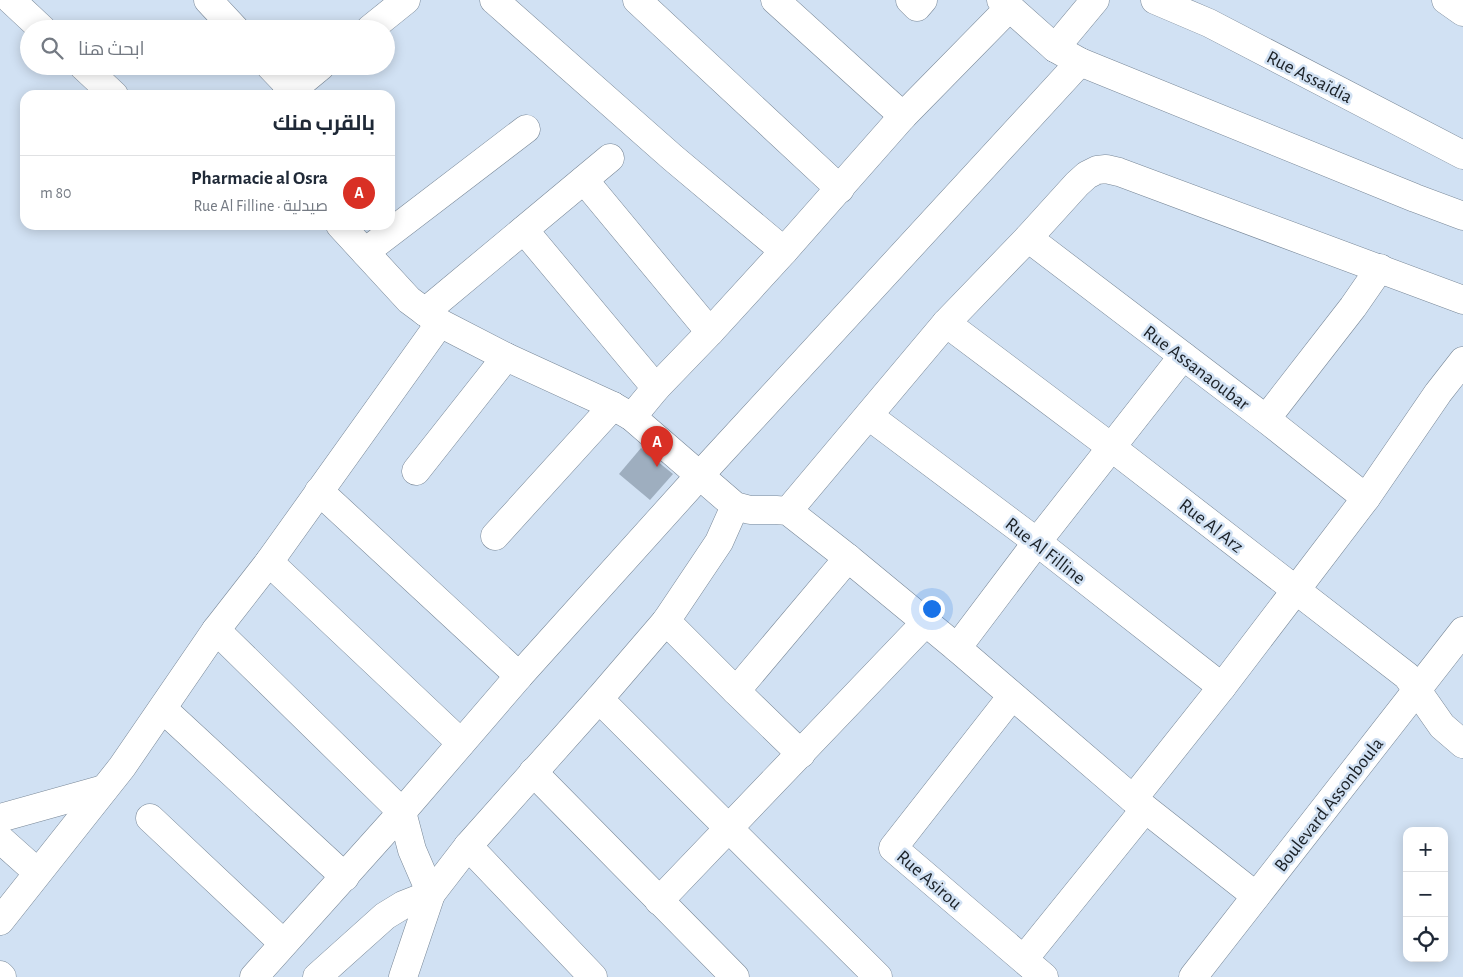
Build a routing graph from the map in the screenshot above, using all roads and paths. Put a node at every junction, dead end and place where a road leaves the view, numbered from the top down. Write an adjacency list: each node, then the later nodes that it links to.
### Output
1 (11, 0): 14 (street)
2 (208, 0): 15 (street)
3 (494, 0): 37 (street)
4 (636, 0): 30 (street)
5 (775, 0): 25 (street)
6 (910, 0): 7 (street)
7 (923, 0)
8 (1095, 0): 17 (street)
9 (1155, 0): 27 (street, Rue Assaïdia)
10 (1446, 0): 13 (street)
11 (399, 2): 16 (street)
12 (1005, 4): 17 (street); 25 (street)
13 (1463, 12)
14 (32, 20)
15 (227, 20)
16 (380, 20)
17 (1055, 48): 18 (street)
18 (1080, 62): 31 (street); 53 (street)
19 (93, 75): 22 (street)
20 (277, 75): 23 (street)
21 (311, 75): 24 (street)
22 (109, 90)
23 (288, 90)
24 (292, 90)
25 (904, 116): 30 (street)
26 (526, 129): 32 (street)
27 (1463, 155)
28 (610, 158): 29 (street)
29 (584, 180): 35 (street); 43 (street)
30 (840, 189): 37 (street)
31 (1463, 216)
32 (395, 229)
33 (345, 230): 38 (street)
34 (394, 230): 38 (street)
35 (524, 230): 41 (street); 47 (street)
36 (1028, 238): 39 (street); 42 (street); 44 (street, Rue Assanaoubar)
37 (784, 251): 43 (street)
38 (365, 252): 41 (street)
39 (1380, 268): 40 (street); 50 (street)
40 (1463, 300)
41 (432, 317): 45 (street); 54 (street)
42 (946, 323): 49 (street); 51 (street, Rue Al Arz)
43 (710, 332): 47 (street)
44 (1182, 356): 50 (street, Rue Assanaoubar); 51 (street)
45 (506, 357): 48 (street); 52 (street)
46 (1463, 361): 55 (street)
47 (656, 388): 48 (street)
48 (622, 412): 53 (street); 58 (street)
49 (869, 416): 57 (street); 59 (street, Rue Al Filline)
50 (1266, 420): 55 (street, Rue Assanaoubar)
51 (1111, 448): 59 (street); 62 (street, Rue Al Arz)
52 (416, 471)
53 (700, 476): 56 (street); 68 (street)
54 (318, 491): 61 (street); 68 (street)
55 (1366, 498): 62 (street)
56 (735, 506): 57 (street); 63 (street)
57 (788, 511): 60 (street)
58 (495, 536)
59 (1037, 542): 67 (street); 69 (street, Rue Al Filline)
60 (848, 558): 64 (street); 70 (street)
61 (269, 562): 65 (street); 75 (street)
62 (1296, 590): 69 (street); 71 (street, Rue Al Arz)
63 (666, 621): 70 (street); 73 (street)
64 (925, 623): 67 (street); 77 (street)
65 (216, 630): 74 (street); 81 (street)
66 (1463, 631): 71 (street, Boulevard Assonboula)
67 (957, 648): 72 (street)
68 (519, 676): 75 (street)
69 (1222, 688): 80 (street)
70 (736, 691): 77 (street)
71 (1417, 691): 76 (street, Rue Al Arz); 90 (street, Boulevard Assonboula)
72 (1012, 696): 80 (street); 94 (street, Rue Asirou)
73 (599, 699): 78 (street); 84 (street)
74 (162, 709): 79 (street); 88 (street)
75 (461, 743): 81 (street)
76 (1463, 744)
77 (801, 754): 84 (street)
78 (533, 772): 86 (street); 91 (street)
79 (104, 789): 82 (street); 87 (street)
80 (1139, 804): 90 (street); 94 (street)
81 (402, 812): 88 (street); 89 (street)
82 (0, 818)
83 (150, 818): 93 (street)
84 (729, 827): 91 (street); 100 (street)
85 (0, 839): 87 (street)
86 (468, 846): 89 (street); 98 (street)
87 (37, 872): 92 (street)
88 (345, 877): 93 (street)
89 (432, 894): 96 (street); 97 (street)
90 (1256, 896): 102 (street, Boulevard Assonboula)
91 (659, 901): 99 (street)
92 (0, 921)
93 (283, 943): 95 (street)
94 (1024, 959): 101 (street, Rue Asirou)
95 (254, 977)
96 (318, 977)
97 (403, 977)
98 (593, 977)
99 (735, 977)
100 (878, 977)
101 (1044, 977)
102 (1193, 977)

